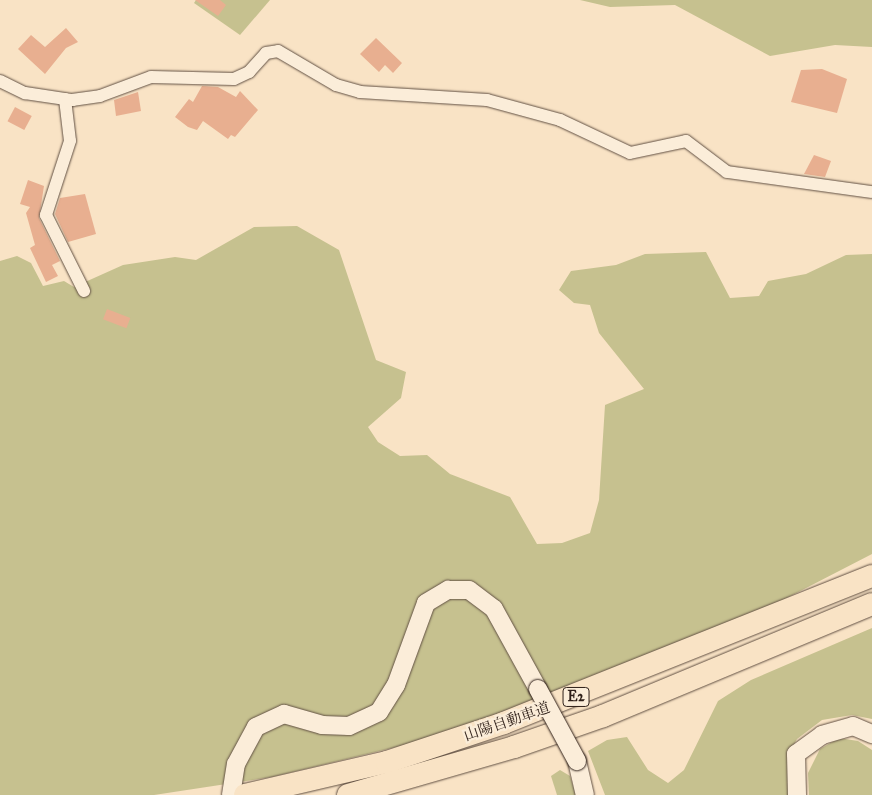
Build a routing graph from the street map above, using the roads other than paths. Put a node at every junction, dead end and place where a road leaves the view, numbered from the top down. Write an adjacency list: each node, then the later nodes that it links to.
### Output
1 (0, 81): 2 (street)
2 (65, 100): 3 (street); 4 (street)
3 (872, 192)
4 (84, 291)
5 (872, 576): 9 (highway, 山陽自動車道 / E2)
6 (872, 604): 10 (highway, 山陽自動車道 / E2)
7 (872, 734): 12 (main road)
8 (231, 795): 11 (main road, bridge)
9 (245, 795)
10 (348, 795)
11 (585, 795)
12 (797, 795)

